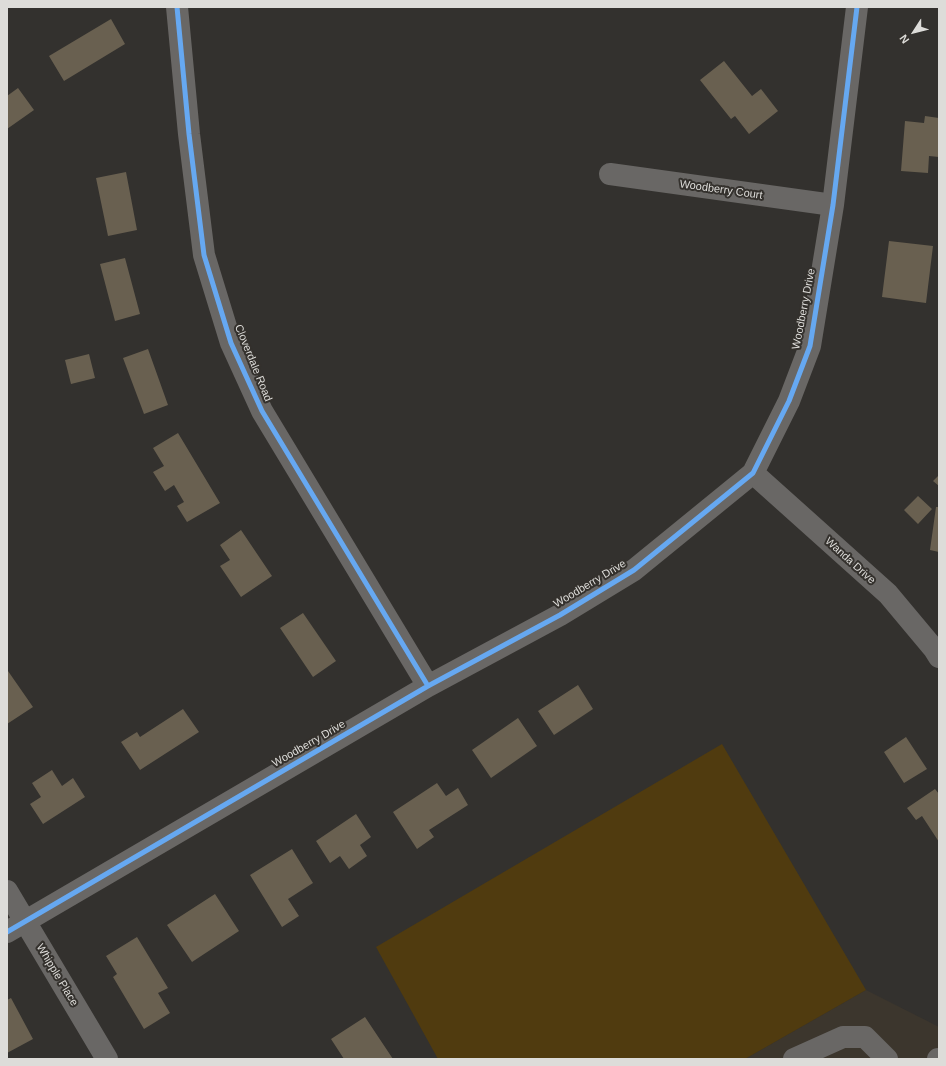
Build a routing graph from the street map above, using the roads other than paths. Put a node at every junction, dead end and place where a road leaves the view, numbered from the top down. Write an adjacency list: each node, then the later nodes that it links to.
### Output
1 (177, 7): 7 (street, Cloverdale Road)
2 (857, 7): 4 (street, Woodberry Drive)
3 (610, 174): 4 (street, Woodberry Court)
4 (833, 205): 5 (street, Woodberry Drive)
5 (753, 473): 6 (street, Wanda Drive); 7 (street, Woodberry Drive)
6 (938, 651)
7 (428, 686): 9 (street, Woodberry Drive)
8 (7, 891): 9 (street, Whipple Place)
9 (16, 927): 10 (street, Whipple Place)
10 (107, 1059)
11 (794, 1059): 12 (street)
12 (887, 1059)

